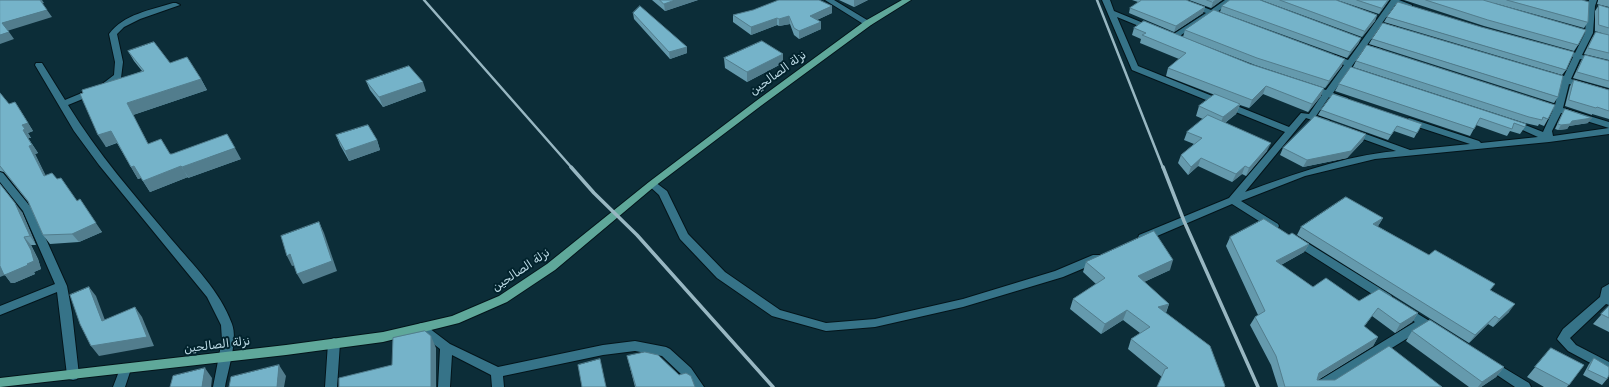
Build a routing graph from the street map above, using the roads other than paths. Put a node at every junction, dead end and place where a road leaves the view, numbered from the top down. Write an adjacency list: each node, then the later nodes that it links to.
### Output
1 (829, 0): 14 (street)
2 (907, 0): 14 (main road, نزلة الصالحين)
3 (1106, 0): 10 (street)
4 (1178, 0): 11 (street)
5 (1230, 0): 11 (street)
6 (1395, 1): 9 (street); 12 (street)
7 (1591, 4): 22 (street)
8 (176, 5): 33 (street)
9 (1416, 9)
10 (1111, 12): 16 (street); 41 (street)
11 (1212, 13): 13 (street); 16 (street)
12 (1379, 20): 15 (street); 18 (street)
13 (1234, 21)
14 (868, 23): 47 (main road, نزلة الصالحين)
15 (1401, 31)
16 (1168, 34): 17 (street)
17 (1188, 42)
18 (1362, 42): 20 (street); 25 (street)
19 (1552, 48): 22 (street)
20 (1384, 53)
21 (1324, 55): 25 (street)
22 (1579, 56): 24 (street); 27 (street)
23 (39, 65): 33 (street)
24 (1609, 65)
25 (1349, 68): 30 (street)
26 (1544, 73): 27 (street)
27 (1566, 80): 29 (street); 34 (street)
28 (1304, 86): 30 (street)
29 (1609, 93)
30 (1327, 94): 32 (street); 35 (street)
31 (1537, 102): 34 (street)
32 (1356, 103)
33 (63, 104): 59 (street)
34 (1558, 109): 39 (street); 43 (street)
35 (1311, 117): 38 (street); 41 (street)
36 (1400, 118): 44 (street)
37 (1501, 119): 43 (street)
38 (1332, 124)
39 (1609, 125)
40 (1346, 130): 45 (street)
41 (1291, 131): 48 (street)
42 (1609, 131): 43 (street)
43 (1549, 139): 44 (street)
44 (1480, 145): 45 (street)
45 (1409, 152): 48 (street)
46 (0, 175): 51 (street)
47 (652, 184): 50 (street); 55 (main road, نزلة الصالحين)
48 (1233, 200): 49 (street); 54 (street)
49 (1135, 242)
50 (1108, 253)
51 (61, 286): 53 (street); 64 (street)
52 (1608, 296): 61 (street)
53 (0, 311)
54 (1424, 322): 56 (street); 74 (street)
55 (421, 328): 57 (main road, نزلة الصالحين); 58 (street)
56 (1443, 335)
57 (334, 343): 59 (main road, نزلة الصالحين); 70 (street)
58 (446, 347): 63 (street); 71 (street)
59 (224, 357): 62 (main road, نزلة الصالحين); 69 (street)
60 (1482, 360): 67 (street)
61 (1609, 368)
62 (125, 369): 64 (main road, نزلة الصالحين); 68 (street)
63 (497, 372): 72 (street); 73 (street)
64 (73, 375): 66 (main road, نزلة الصالحين)
65 (0, 383): 66 (main road, نزلة الصالحين)
66 (14, 384)
67 (1521, 386)
68 (119, 387)
69 (219, 387)
70 (331, 387)
71 (444, 387)
72 (498, 387)
73 (698, 387)
74 (1320, 387)

